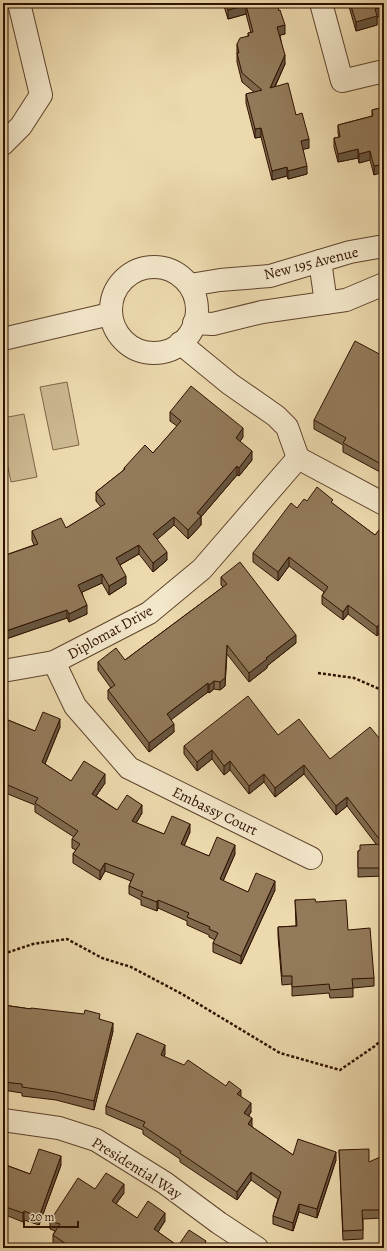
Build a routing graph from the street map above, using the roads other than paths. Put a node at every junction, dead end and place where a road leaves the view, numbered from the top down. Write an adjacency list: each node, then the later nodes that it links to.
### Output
1 (19, 3): 4 (street)
2 (321, 3): 3 (street)
3 (384, 71)
4 (3, 144)
5 (384, 246): 6 (street, New 195 Avenue)
6 (320, 261): 8 (street, New 195 Avenue); 9 (street)
7 (384, 284): 9 (street)
8 (190, 285): 10 (street); 11 (street)
9 (326, 303): 11 (street)
10 (110, 314): 12 (street); 13 (street)
11 (194, 323): 13 (street)
12 (3, 339)
13 (180, 343): 14 (street)
14 (298, 458): 15 (street); 16 (street, Diplomat Drive)
15 (384, 504)
16 (54, 662): 17 (street, Diplomat Drive); 18 (street, Embassy Court)
17 (3, 671)
18 (311, 858)
19 (3, 1120): 20 (street, Presidential Way)
20 (257, 1248)

